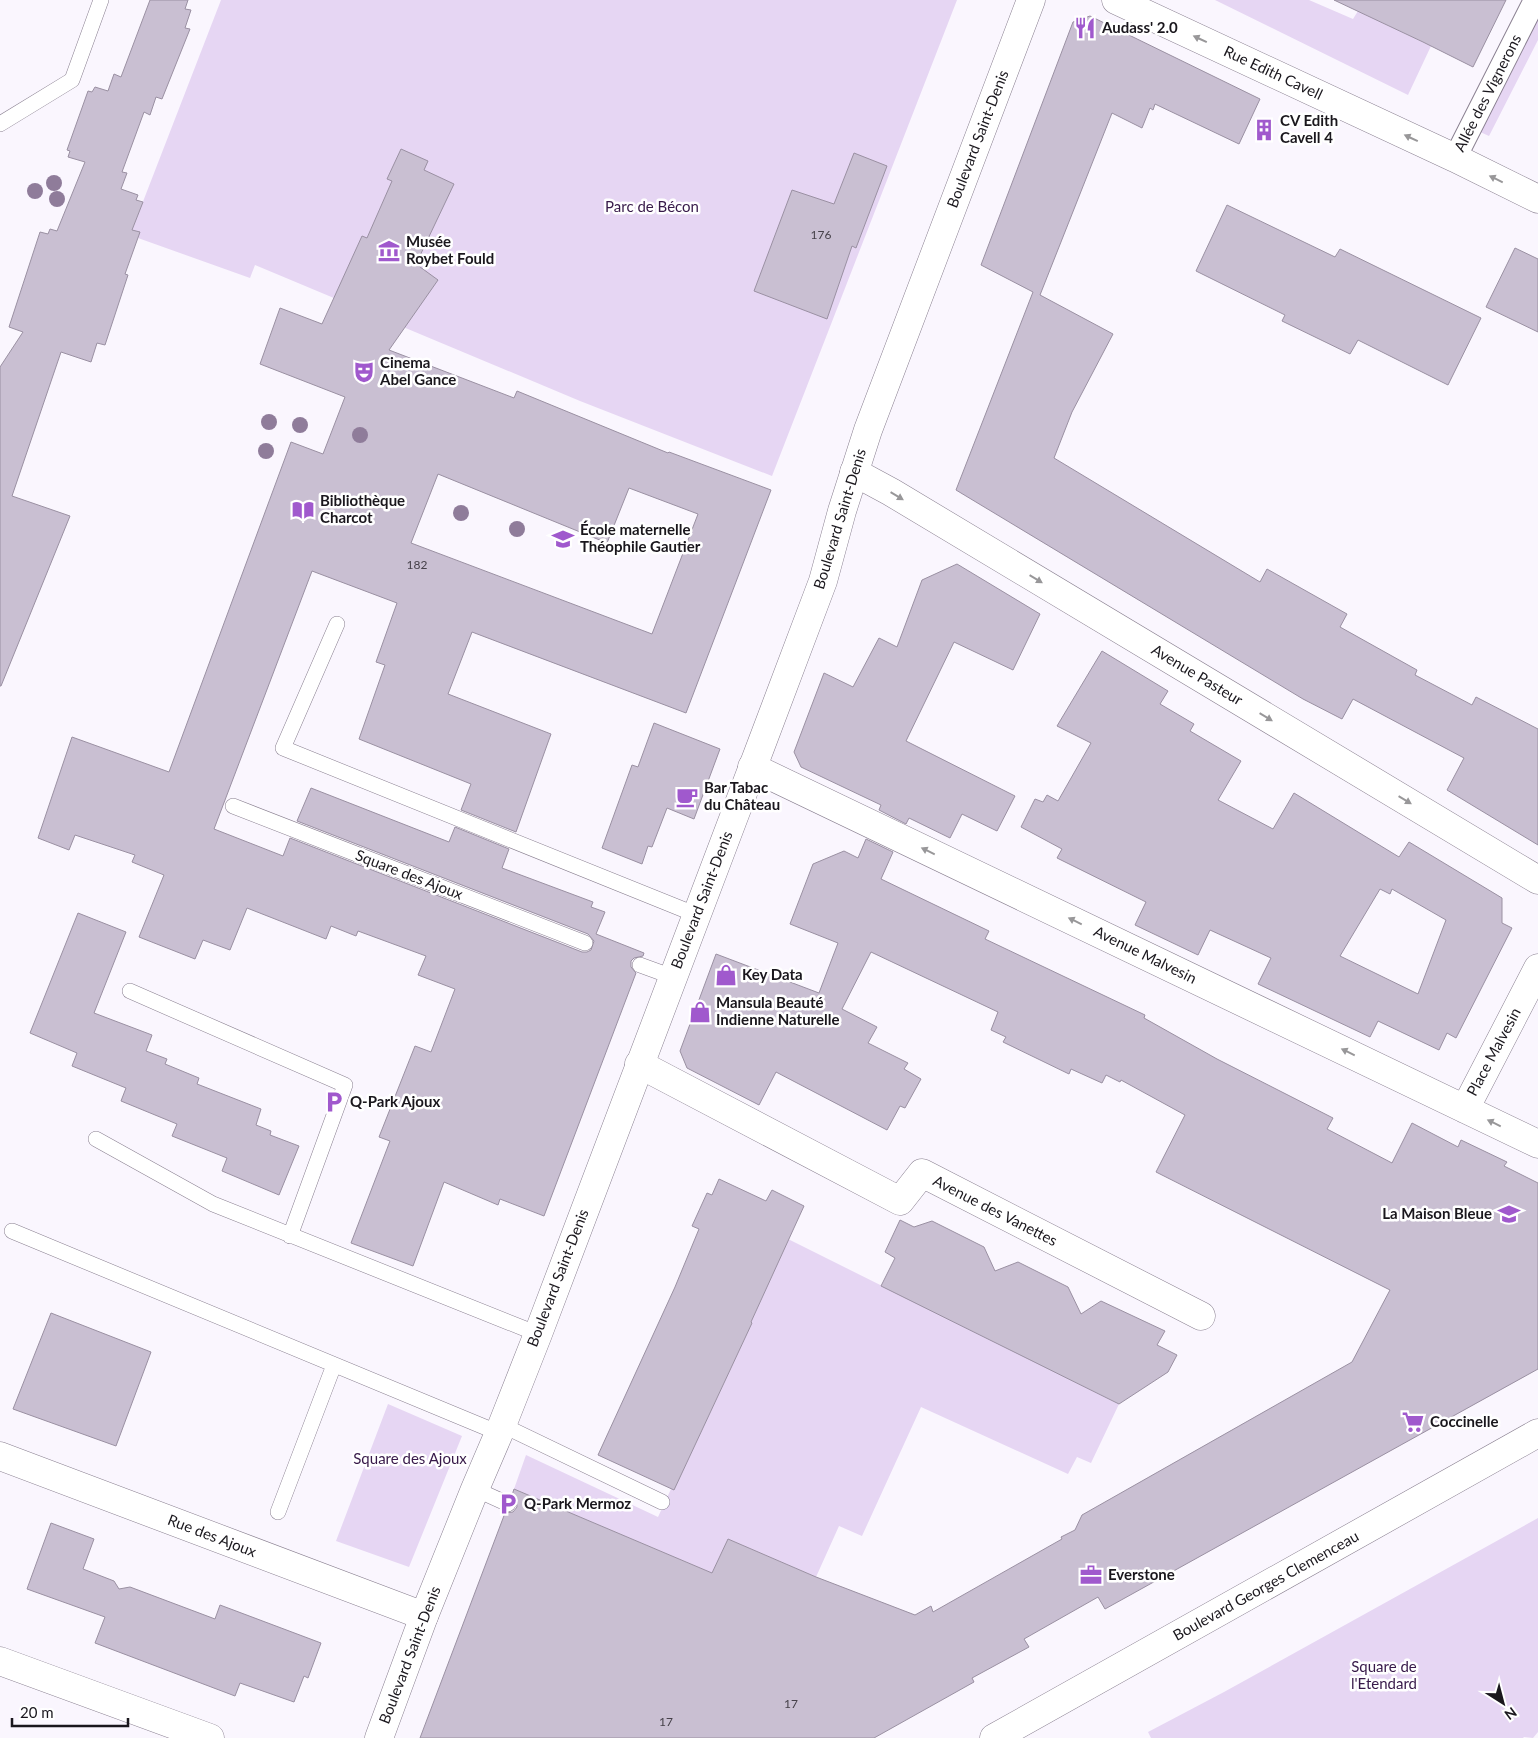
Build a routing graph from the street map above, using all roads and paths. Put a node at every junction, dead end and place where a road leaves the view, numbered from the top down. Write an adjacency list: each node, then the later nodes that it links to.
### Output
1 (101, 0): 5 (lane)
2 (1031, 0): 8 (street, Boulevard Saint-Denis)
3 (1116, 0): 6 (street, Rue Edith Cavell, one-way to 3)
4 (1535, 0): 6 (street, Allée des Vignerons)
5 (0, 124)
6 (1455, 158): 7 (street, Rue Edith Cavell, one-way to 6)
7 (1538, 199)
8 (854, 472): 10 (street, Boulevard Saint-Denis); 12 (street, Avenue Pasteur, one-way to 12)
9 (337, 624): 13 (lane)
10 (752, 766): 13 (street, Boulevard Saint-Denis); 20 (street, Avenue Malvesin, one-way to 10)
11 (234, 806): 14 (lane, Square des Ajoux)
12 (1538, 880)
13 (697, 915): 17 (street, Boulevard Saint-Denis)
14 (585, 943)
15 (640, 964): 17 (lane)
16 (1538, 968): 20 (street, Place Malvesin)
17 (673, 977): 19 (street, Boulevard Saint-Denis)
18 (130, 991): 24 (lane)
19 (639, 1064): 25 (street, Avenue des Vanettes); 26 (street, Boulevard Saint-Denis)
20 (1465, 1108): 22 (street, Avenue Malvesin, one-way to 20)
21 (96, 1139): 24 (lane)
22 (1538, 1144)
23 (12, 1231): 27 (lane)
24 (290, 1236): 26 (lane)
25 (1201, 1316)
26 (538, 1334): 28 (street, Boulevard Saint-Denis)
27 (334, 1365): 28 (lane); 34 (lane)
28 (501, 1429): 31 (street, Boulevard Saint-Denis); 32 (lane)
29 (1538, 1433): 39 (street, Boulevard Georges Clemenceau)
30 (0, 1456): 35 (street, Rue des Ajoux)
31 (475, 1489): 33 (lane); 35 (street, Boulevard Saint-Denis)
32 (662, 1502)
33 (508, 1504)
34 (278, 1512)
35 (424, 1616): 38 (street, Boulevard Saint-Denis)
36 (0, 1661): 37 (street)
37 (210, 1738)
38 (379, 1738)
39 (994, 1738)

